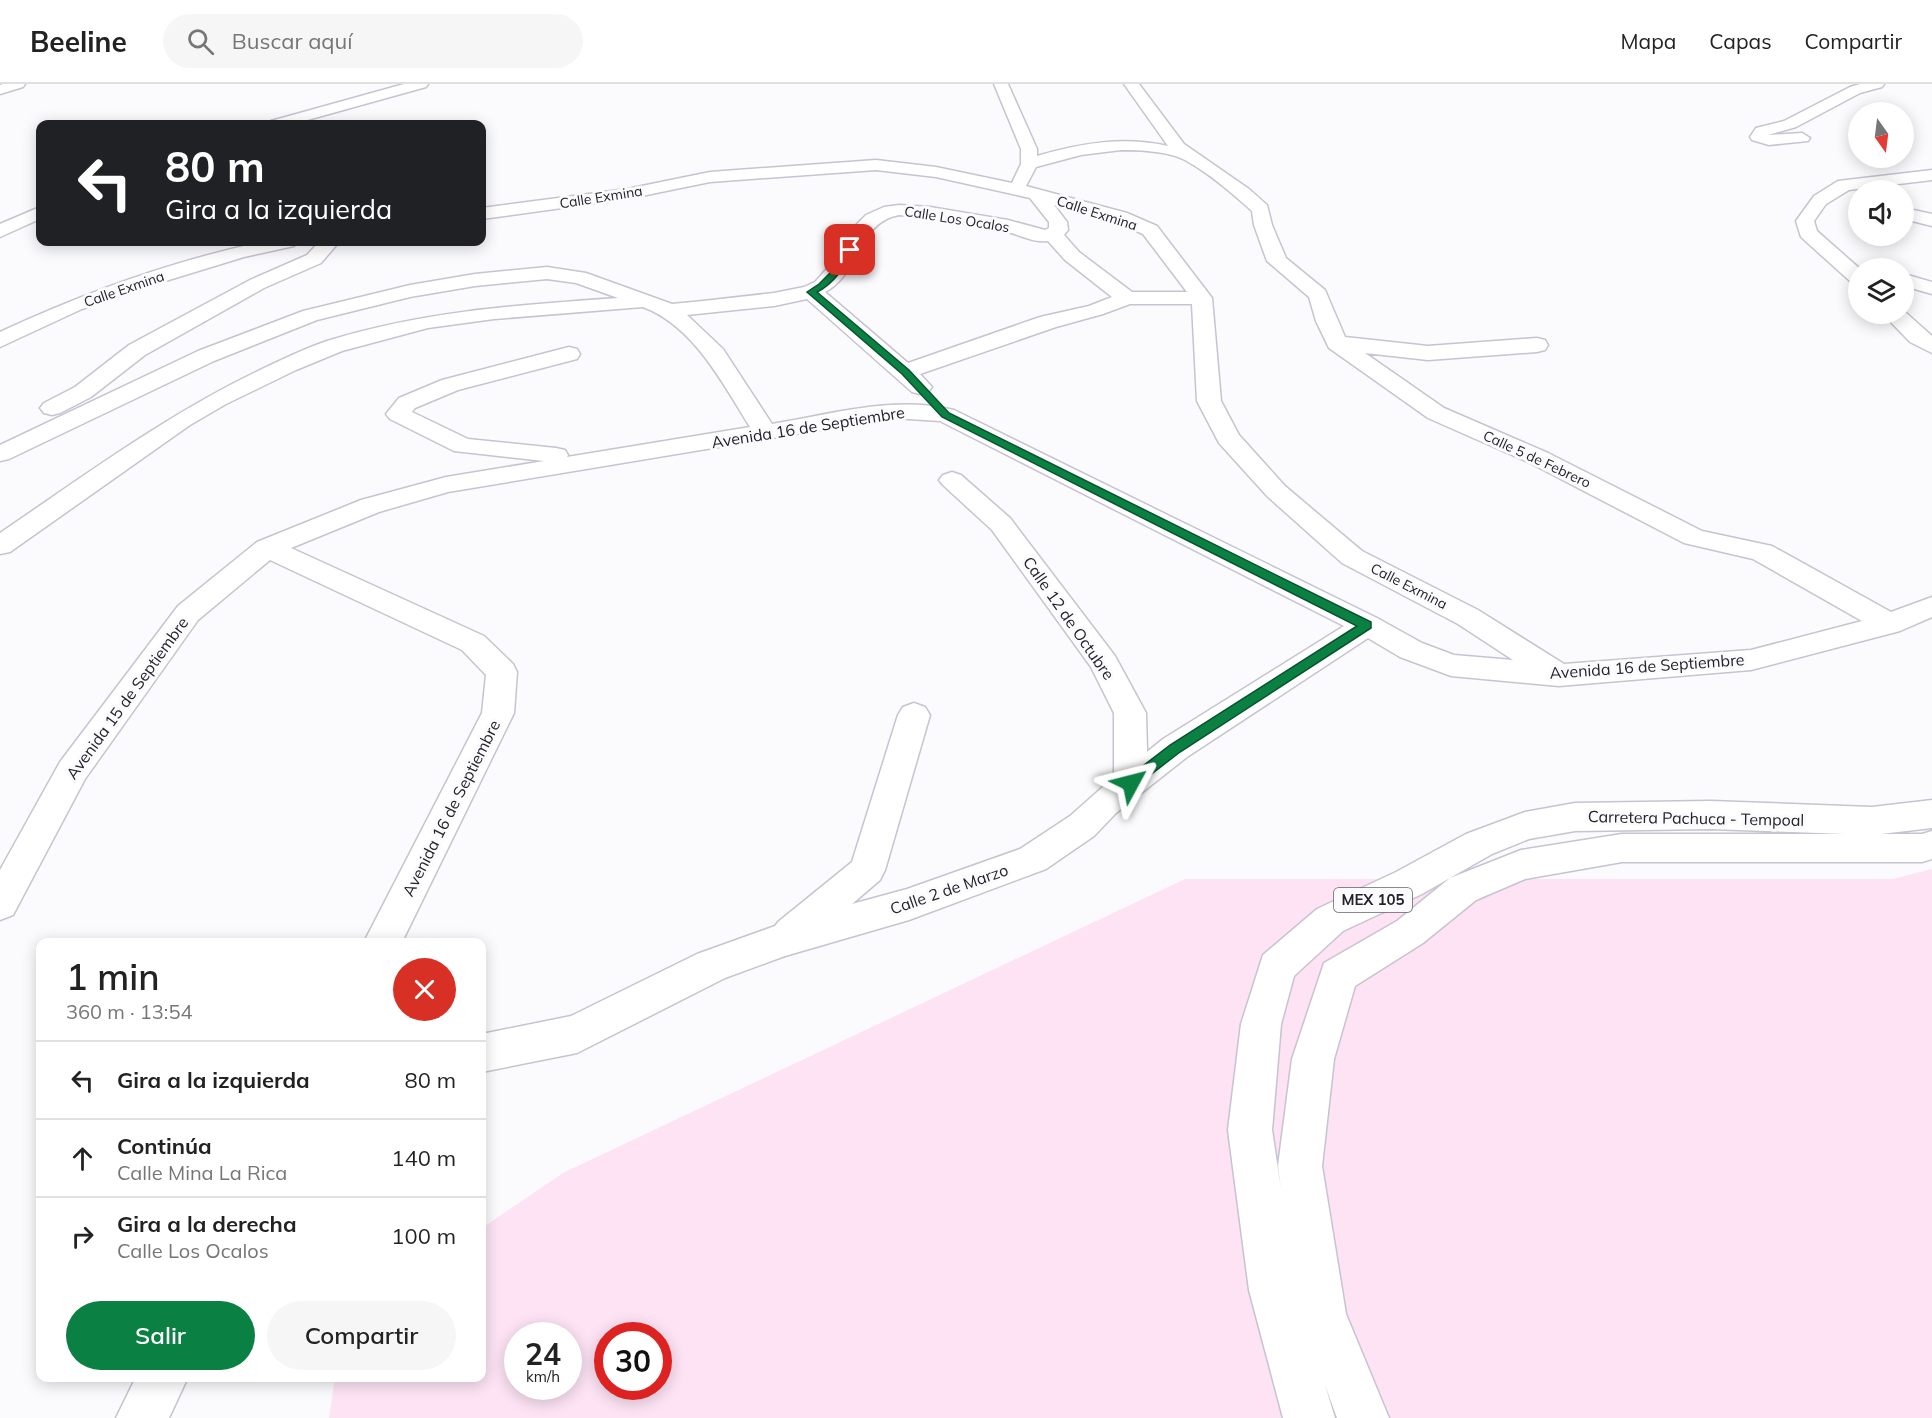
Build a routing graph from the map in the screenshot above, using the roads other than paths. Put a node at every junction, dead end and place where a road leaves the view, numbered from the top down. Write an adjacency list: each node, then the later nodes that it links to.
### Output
1 (18, 84): 6 (street)
2 (421, 84): 7 (street)
3 (1000, 84): 10 (street)
4 (1131, 84): 9 (street)
5 (1877, 84): 8 (street)
6 (0, 90)
7 (291, 120)
8 (1802, 138)
9 (1187, 155): 10 (street); 33 (street)
10 (1029, 164): 12 (street)
11 (1932, 176): 13 (street)
12 (1027, 192): 15 (street, Calle Exmina); 20 (street); 28 (street, Calle Exmina)
13 (1820, 200): 14 (street); 23 (street)
14 (1848, 205)
15 (486, 213)
16 (36, 214): 19 (street)
17 (1914, 217): 18 (street)
18 (1932, 220)
19 (0, 231)
20 (1053, 235): 26 (street, Calle Los Ocalos); 27 (street)
21 (268, 246): 32 (street, Calle Exmina)
22 (325, 246): 40 (street)
23 (1848, 266)
24 (1914, 283): 25 (street)
25 (1932, 288)
26 (812, 292): 30 (street, Calle Los Ocalos); 37 (street)
27 (1127, 298): 28 (street); 37 (street)
28 (1202, 298): 48 (street, Calle Exmina)
29 (647, 302): 30 (street); 40 (street); 43 (street)
30 (670, 310): 39 (street)
31 (1904, 324): 35 (street)
32 (0, 340)
33 (1337, 343): 34 (street); 46 (street, Calle 5 de Febrero)
34 (1536, 345)
35 (1932, 346)
36 (569, 354): 41 (street)
37 (905, 372): 38 (street)
38 (946, 415): 39 (street, Avenida 16 de Septiembre); 47 (street, Avenida 16 de Septiembre)
39 (766, 433): 41 (street, Avenida 16 de Septiembre)
40 (9, 449)
41 (599, 460): 44 (street, Avenida 16 de Septiembre)
42 (952, 480): 50 (street, Calle 12 de Octubre)
43 (0, 546)
44 (267, 548): 53 (street, Avenida 15 de Septiembre); 54 (street, Avenida 16 de Septiembre)
45 (1932, 606): 46 (street, Avenida 16 de Septiembre)
46 (1890, 624): 48 (street, Avenida 16 de Septiembre)
47 (1367, 625): 48 (street, Avenida 16 de Septiembre); 50 (street, Calle 2 de Marzo)
48 (1560, 675)
49 (914, 715): 55 (street)
50 (1131, 783): 55 (street, Calle 2 de Marzo)
51 (1932, 814): 59 (street, Carretera Pachuca - Tempoal / MEX 105)
52 (1932, 845): 60 (street, Carretera Pachuca - Tempoal / MEX 105)
53 (0, 904)
54 (385, 938)
55 (783, 940): 56 (street, Calle 2 de Marzo)
56 (486, 1052)
57 (160, 1382): 58 (street)
58 (142, 1418)
59 (1309, 1418)
60 (1363, 1418)

